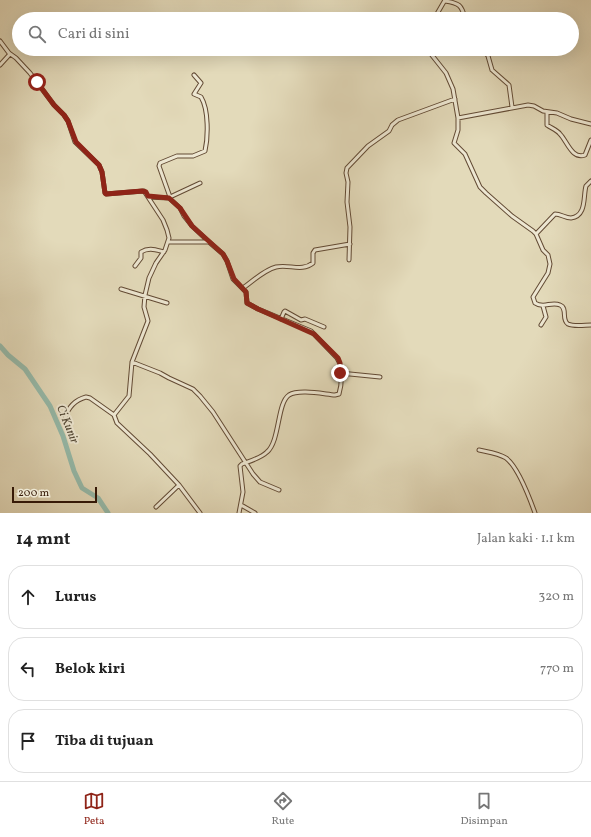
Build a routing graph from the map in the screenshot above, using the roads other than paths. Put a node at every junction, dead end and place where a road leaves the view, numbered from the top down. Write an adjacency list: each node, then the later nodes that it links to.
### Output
1 (445, 1): 2 (street); 3 (street)
2 (438, 12)
3 (463, 12)
4 (0, 41): 5 (street)
5 (10, 54): 9 (street)
6 (13, 56): 19 (street)
7 (432, 56): 11 (street)
8 (488, 56): 12 (street)
9 (0, 65)
10 (194, 75): 20 (street)
11 (455, 99): 14 (street); 24 (street)
12 (512, 107): 13 (street); 14 (street)
13 (547, 112): 15 (street); 16 (street)
14 (458, 118): 21 (street)
15 (591, 124)
16 (591, 140)
17 (591, 181): 21 (street)
18 (200, 183): 20 (street)
19 (148, 196): 20 (street); 22 (street)
20 (170, 197): 23 (street)
21 (536, 234): 32 (street)
22 (168, 242): 23 (street); 25 (street)
23 (208, 242): 28 (street)
24 (350, 244): 26 (street); 28 (street)
25 (164, 252): 27 (street); 30 (street)
26 (349, 260)
27 (136, 266)
28 (243, 288): 33 (street)
29 (120, 289): 30 (street)
30 (144, 296): 31 (street); 37 (street)
31 (167, 303)
32 (543, 306): 34 (street); 35 (street)
33 (281, 319): 36 (street); 38 (street)
34 (541, 325)
35 (591, 325)
36 (324, 327)
37 (132, 362): 40 (street); 43 (street)
38 (340, 373): 39 (street); 43 (street)
39 (380, 377)
40 (114, 415): 41 (street); 44 (street)
41 (65, 418)
42 (479, 450): 51 (street)
43 (245, 462): 45 (street); 46 (street)
44 (179, 485): 47 (street); 48 (street)
45 (278, 490)
46 (241, 505): 49 (street); 50 (street)
47 (156, 507)
48 (200, 513)
49 (239, 513)
50 (255, 513)
51 (535, 513)

